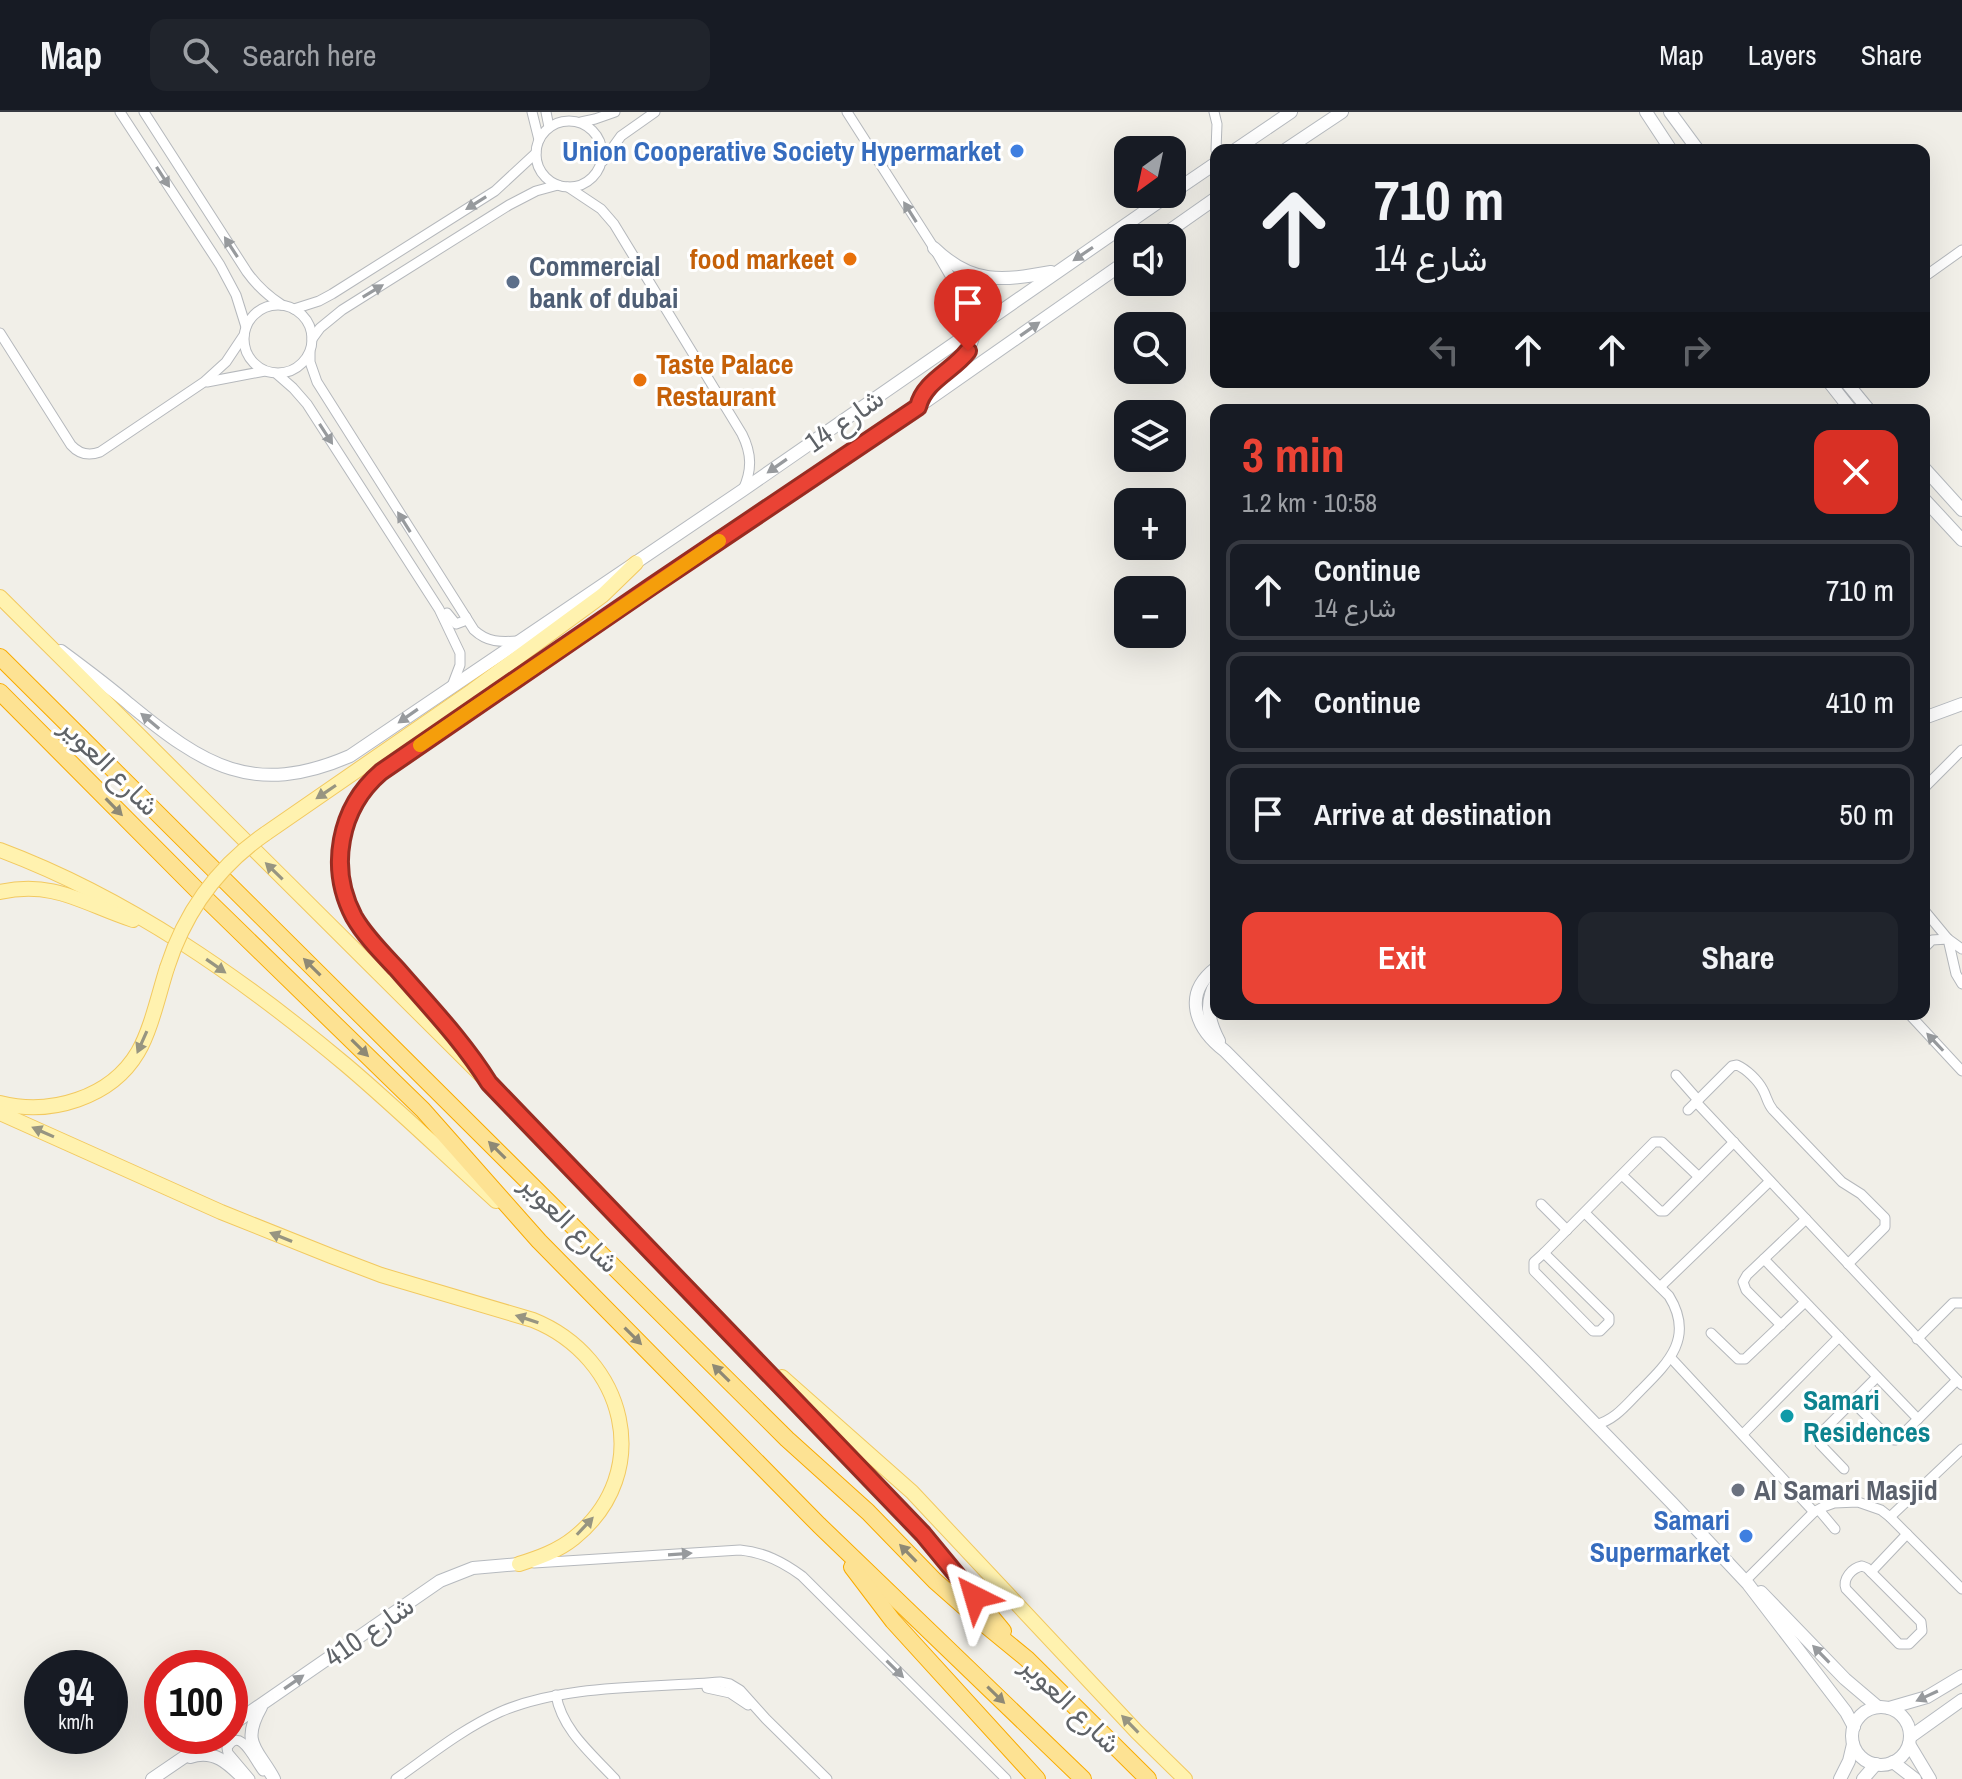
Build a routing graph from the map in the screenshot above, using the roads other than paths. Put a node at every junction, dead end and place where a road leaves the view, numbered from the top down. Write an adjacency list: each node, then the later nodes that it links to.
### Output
1 (120, 112): 37 (street, one-way to 37)
2 (144, 112): 34 (street, one-way to 2)
3 (532, 112): 15 (street)
4 (546, 112): 14 (street)
5 (615, 112): 13 (street)
6 (655, 112): 22 (street)
7 (847, 112): 29 (street, one-way to 7)
8 (1214, 112): 16 (street)
9 (1291, 112): 17 (main road)
10 (1342, 112): 18 (main road)
11 (1646, 112): 19 (main road)
12 (1670, 112): 20 (main road)
13 (581, 122): 14 (street); 22 (street)
14 (549, 127): 15 (street)
15 (539, 140): 21 (street)
16 (1217, 144)
17 (1253, 144)
18 (1294, 144)
19 (1667, 144)
20 (1694, 144)
21 (536, 153): 25 (street); 35 (street, one-way to 35)
22 (601, 164): 25 (street)
23 (1210, 166): 24 (main road, شارع 14)
24 (1186, 183)
25 (563, 186): 39 (street, one-way to 25); 52 (street)
26 (1210, 202): 28 (main road)
27 (1149, 208): 32 (main road, شارع 14, one-way to 32)
28 (1179, 224)
29 (934, 248): 32 (main road); 36 (street)
30 (1962, 250): 33 (street)
31 (1114, 270): 50 (main road, شارع 14, one-way to 31)
32 (1058, 271): 36 (main road, شارع 14)
33 (1930, 273)
34 (282, 305): 35 (street); 37 (street)
35 (294, 309): 39 (street)
36 (976, 327): 50 (main road); 52 (main road, شارع 14, one-way to 52)
37 (245, 331): 41 (street); 43 (street)
38 (0, 333): 43 (street)
39 (312, 339): 40 (street)
40 (310, 352): 42 (street); 59 (street, one-way to 40)
41 (265, 371): 42 (street); 43 (street)
42 (277, 374): 57 (street, one-way to 57)
43 (204, 382)
44 (1834, 388): 47 (main road)
45 (1851, 388): 48 (main road)
46 (1860, 388): 49 (main road)
47 (1846, 404)
48 (1864, 404)
49 (1872, 404)
50 (918, 407): 83 (main road, شارع 14)
51 (1930, 475): 54 (main road)
52 (743, 490): 56 (main road, شارع 14)
53 (1930, 505): 55 (main road)
54 (1962, 510)
55 (1962, 540)
56 (636, 563): 61 (main road, شارع 14); 84 (main road, one-way to 84, bridge)
57 (418, 576): 59 (street); 63 (street)
58 (0, 597): 60 (main road)
59 (466, 617): 61 (street)
60 (28, 626): 63 (main road, شارع 14, one-way to 60); 83 (main road, one-way to 60)
61 (518, 641): 63 (main road, شارع 14)
62 (0, 657): 127 (highway, شارع العوير, one-way to 62)
63 (452, 686)
64 (0, 692): 95 (highway, شارع العوير, one-way to 95)
65 (1962, 704): 66 (main road)
66 (1930, 716)
67 (1962, 750): 68 (street)
68 (1930, 782)
69 (0, 850): 72 (main road)
70 (0, 892): 72 (main road)
71 (1930, 917): 73 (street)
72 (166, 932): 95 (main road, one-way to 95)
73 (1948, 939): 74 (street); 75 (street); 77 (street)
74 (1930, 942)
75 (1962, 949)
76 (1210, 974): 80 (main road)
77 (1962, 984)
78 (1210, 999): 80 (main road)
79 (1915, 1020): 81 (street, one-way to 79)
80 (1225, 1051): 113 (main road)
81 (1962, 1071)
82 (1676, 1075): 85 (street)
83 (489, 1083): 99 (main road)
84 (0, 1103)
85 (1694, 1104): 87 (street); 98 (street)
86 (0, 1113): 123 (main road, one-way to 86)
87 (1734, 1142): 89 (street); 90 (street)
88 (1622, 1175): 89 (street); 89 (street); 92 (street)
89 (1699, 1177)
90 (1770, 1181): 93 (street); 100 (street)
91 (1541, 1204): 94 (street)
92 (1585, 1213): 94 (street); 100 (street)
93 (1806, 1219): 97 (street); 98 (street)
94 (1567, 1230): 96 (street)
95 (539, 1241): 120 (highway, شارع العوير, one-way to 120)
96 (1544, 1253): 96 (street)
97 (1764, 1259): 101 (street); 103 (street)
98 (1848, 1264): 106 (street)
99 (686, 1287): 127 (highway); 151 (main road, one-way to 99)
100 (1660, 1287): 107 (street)
101 (1805, 1302): 103 (street); 105 (street)
102 (1962, 1303): 106 (street)
103 (1781, 1325): 104 (street)
104 (1711, 1333)
105 (1839, 1337): 108 (street); 114 (street)
106 (1917, 1339): 109 (street)
107 (1671, 1358): 111 (street); 114 (street)
108 (1877, 1377): 110 (street); 112 (street)
109 (1960, 1383): 112 (street)
110 (1852, 1401): 112 (street); 117 (street)
111 (1615, 1416): 113 (street); 115 (street)
112 (1918, 1419)
113 (1595, 1425): 115 (main road)
114 (1743, 1434): 118 (street)
115 (1607, 1437): 125 (main road)
116 (1962, 1449): 119 (street)
117 (1844, 1469)
118 (1816, 1511): 119 (street); 121 (street); 125 (street)
119 (1890, 1517): 122 (street)
120 (819, 1525): 148 (highway); 149 (highway, شارع العوير, one-way to 149)
121 (1835, 1529)
122 (1907, 1534): 124 (street); 126 (street)
123 (519, 1564): 131 (main road, شارع 410, one-way to 123); 147 (street, one-way to 147)
124 (1871, 1572): 124 (street)
125 (1746, 1582): 132 (main road, one-way to 125); 134 (main road)
126 (1962, 1589)
127 (1027, 1659): 150 (highway, شارع العوير)
128 (1962, 1676): 132 (main road, one-way to 132)
129 (556, 1695): 144 (street); 145 (street); 146 (street)
130 (1962, 1700): 135 (main road)
131 (263, 1703): 133 (main road, شارع 410); 143 (main road)
132 (1883, 1708): 134 (main road); 135 (main road)
133 (248, 1713)
134 (1854, 1727): 136 (main road)
135 (1909, 1741): 139 (main road); 155 (main road)
136 (1853, 1744): 140 (main road); 152 (main road)
137 (188, 1754): 138 (main road)
138 (179, 1760): 141 (main road); 142 (main road)
139 (1893, 1762): 140 (main road); 154 (main road)
140 (1876, 1764): 153 (main road)
141 (152, 1779)
142 (247, 1779): 143 (street)
143 (273, 1779)
144 (396, 1779)
145 (615, 1779)
146 (827, 1779)
147 (1006, 1779)
148 (1037, 1779)
149 (1083, 1779)
150 (1148, 1779)
151 (1185, 1779)
152 (1840, 1779)
153 (1863, 1779)
154 (1915, 1779)
155 (1930, 1779)

